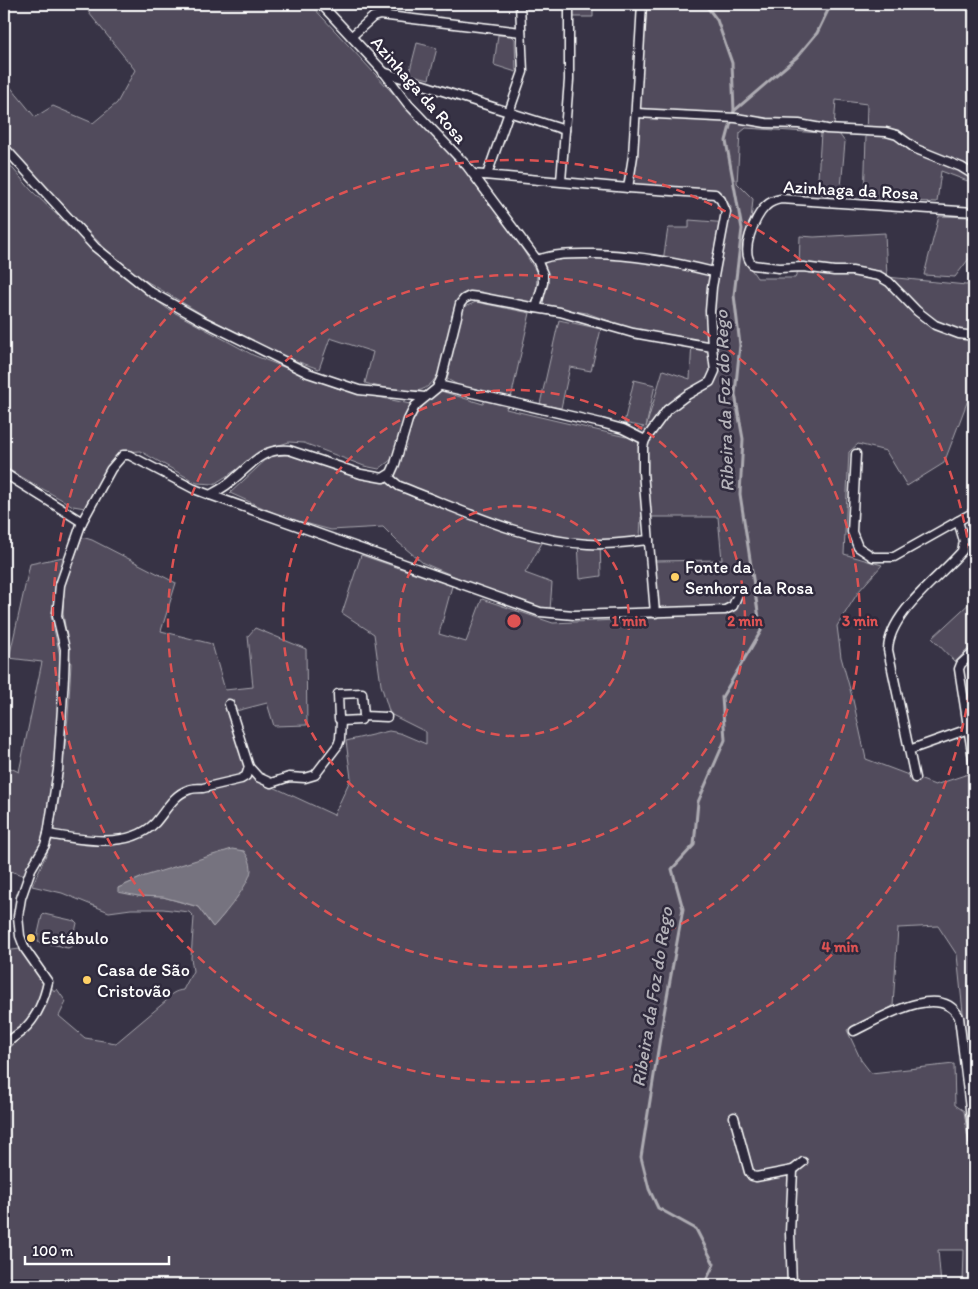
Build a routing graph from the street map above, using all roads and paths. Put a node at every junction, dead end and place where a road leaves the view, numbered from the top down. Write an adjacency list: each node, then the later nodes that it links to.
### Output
1 (321, 4): 6 (street, Azinhaga da Rosa)
2 (520, 4): 5 (street)
3 (569, 4): 10 (street)
4 (642, 4): 9 (street)
5 (521, 32): 6 (street); 8 (street)
6 (352, 36): 7 (street, Azinhaga da Rosa)
7 (383, 72): 8 (street); 12 (street, Azinhaga da Rosa)
8 (508, 111): 10 (street); 13 (street)
9 (636, 112): 14 (street); 16 (street)
10 (565, 130): 15 (street)
11 (4, 148): 24 (street)
12 (473, 174): 13 (street); 18 (street, Azinhaga da Rosa)
13 (487, 175): 15 (street)
14 (974, 175)
15 (561, 181): 16 (street)
16 (628, 188): 19 (street)
17 (974, 212): 21 (street, Azinhaga da Rosa)
18 (537, 260): 19 (street); 20 (street, Azinhaga da Rosa)
19 (714, 272): 22 (street)
20 (536, 308): 22 (street); 23 (street)
21 (974, 336)
22 (712, 347): 25 (street)
23 (438, 385): 24 (street); 25 (street)
24 (425, 397): 28 (street)
25 (644, 440): 33 (street)
26 (856, 454): 31 (street)
27 (4, 473): 32 (street)
28 (387, 476): 29 (street); 33 (street)
29 (210, 495): 32 (street); 35 (street)
30 (974, 512): 31 (street)
31 (958, 521): 42 (street)
32 (82, 522): 46 (street)
33 (649, 540): 35 (street)
34 (738, 594): 35 (street)
35 (654, 613)
36 (974, 652): 41 (street)
37 (230, 704): 44 (street)
38 (387, 717): 40 (street)
39 (361, 720): 40 (street)
40 (341, 721): 44 (street)
41 (971, 728): 42 (street); 43 (street)
42 (909, 750): 45 (street)
43 (974, 765)
44 (249, 767): 46 (street)
45 (915, 778)
46 (48, 834): 48 (street)
47 (854, 1031): 50 (street)
48 (4, 1046)
49 (734, 1117): 52 (street)
50 (974, 1142)
51 (802, 1162): 52 (street)
52 (793, 1170): 53 (street)
53 (792, 1285)

